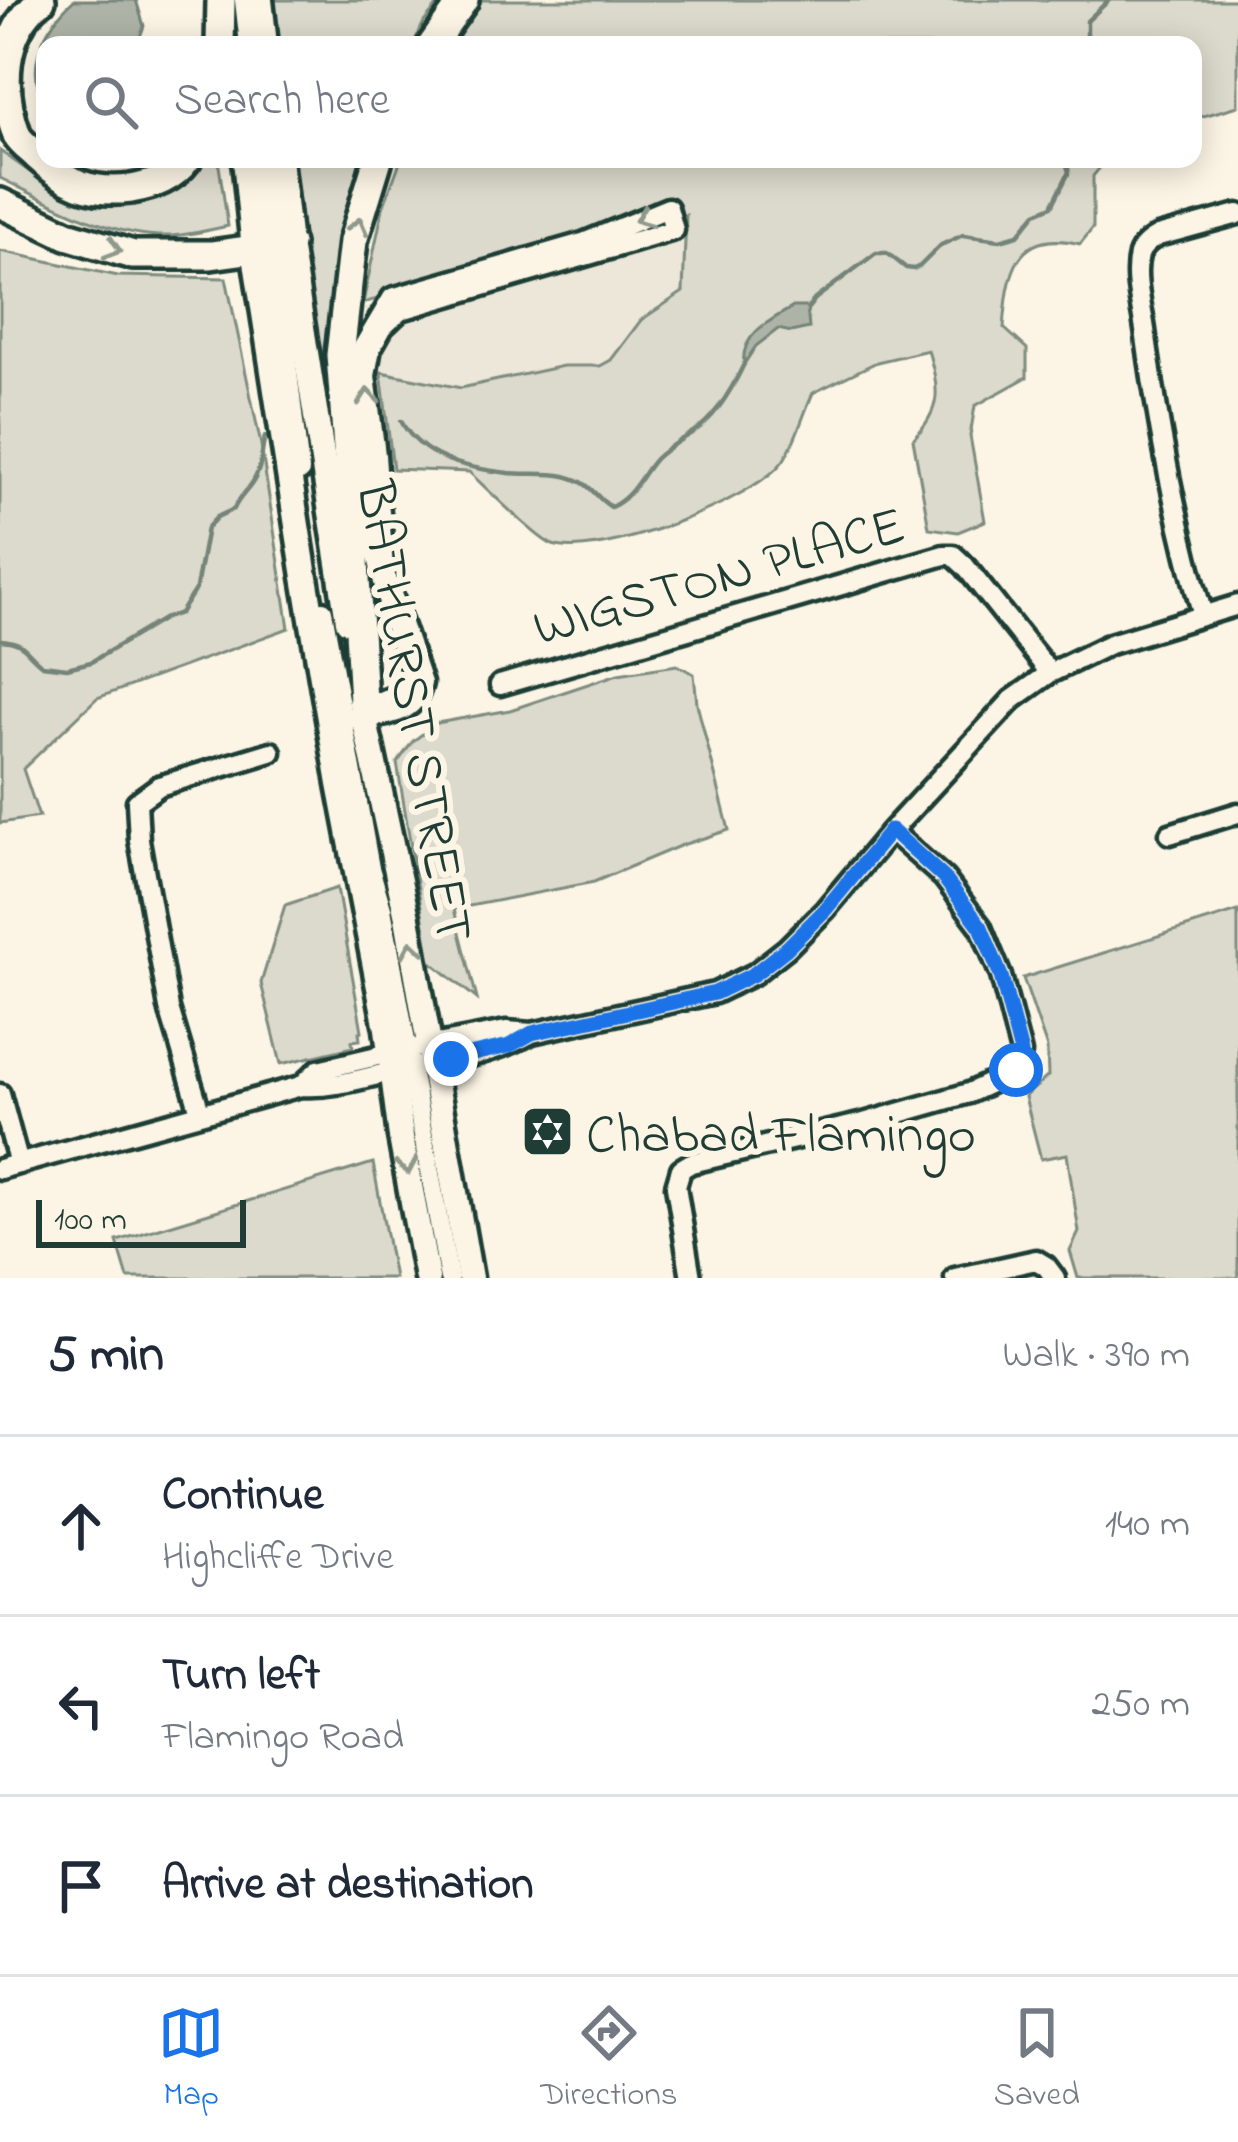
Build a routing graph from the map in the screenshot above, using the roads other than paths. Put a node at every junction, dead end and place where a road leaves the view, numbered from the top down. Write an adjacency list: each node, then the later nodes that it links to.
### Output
1 (41, 0): 11 (highway)
2 (224, 0): 6 (highway); 7 (main road)
3 (244, 0): 8 (street)
4 (260, 0): 9 (main road)
5 (464, 0): 10 (highway)
6 (221, 36)
7 (230, 36)
8 (248, 36)
9 (264, 36)
10 (438, 36)
11 (36, 155)
12 (50, 168): 13 (highway)
13 (181, 168)
14 (247, 168): 20 (main road, BATHURST STREET)
15 (263, 168): 20 (street)
16 (277, 168): 20 (main road, BATHURST STREET)
17 (375, 168): 25 (highway, one-way to 17)
18 (0, 202): 20 (highway, one-way to 20)
19 (1238, 214): 22 (street)
20 (272, 246): 25 (main road, BATHURST STREET); 31 (street); 32 (main road, BATHURST STREET)
21 (1238, 605): 22 (street)
22 (1203, 615): 23 (street)
23 (1051, 673): 24 (street, WIGSTON PLACE); 29 (street)
24 (500, 685)
25 (363, 713): 25 (street, one-way to 25); 27 (main road, BATHURST STREET)
26 (271, 752): 34 (street)
27 (377, 783): 31 (street); 32 (main road, BATHURST STREET, one-way to 27)
28 (1238, 813): 30 (street)
29 (891, 830): 32 (street); 39 (street)
30 (1170, 834)
31 (382, 909): 32 (street)
32 (410, 1058): 34 (street); 36 (main road, BATHURST STREET, one-way to 36); 37 (street); 38 (main road, BATHURST STREET)
33 (0, 1094): 35 (street)
34 (200, 1112): 35 (street)
35 (9, 1167)
36 (427, 1278)
37 (449, 1278)
38 (470, 1278)
39 (691, 1278)
40 (955, 1278): 41 (street)
41 (1055, 1278)

